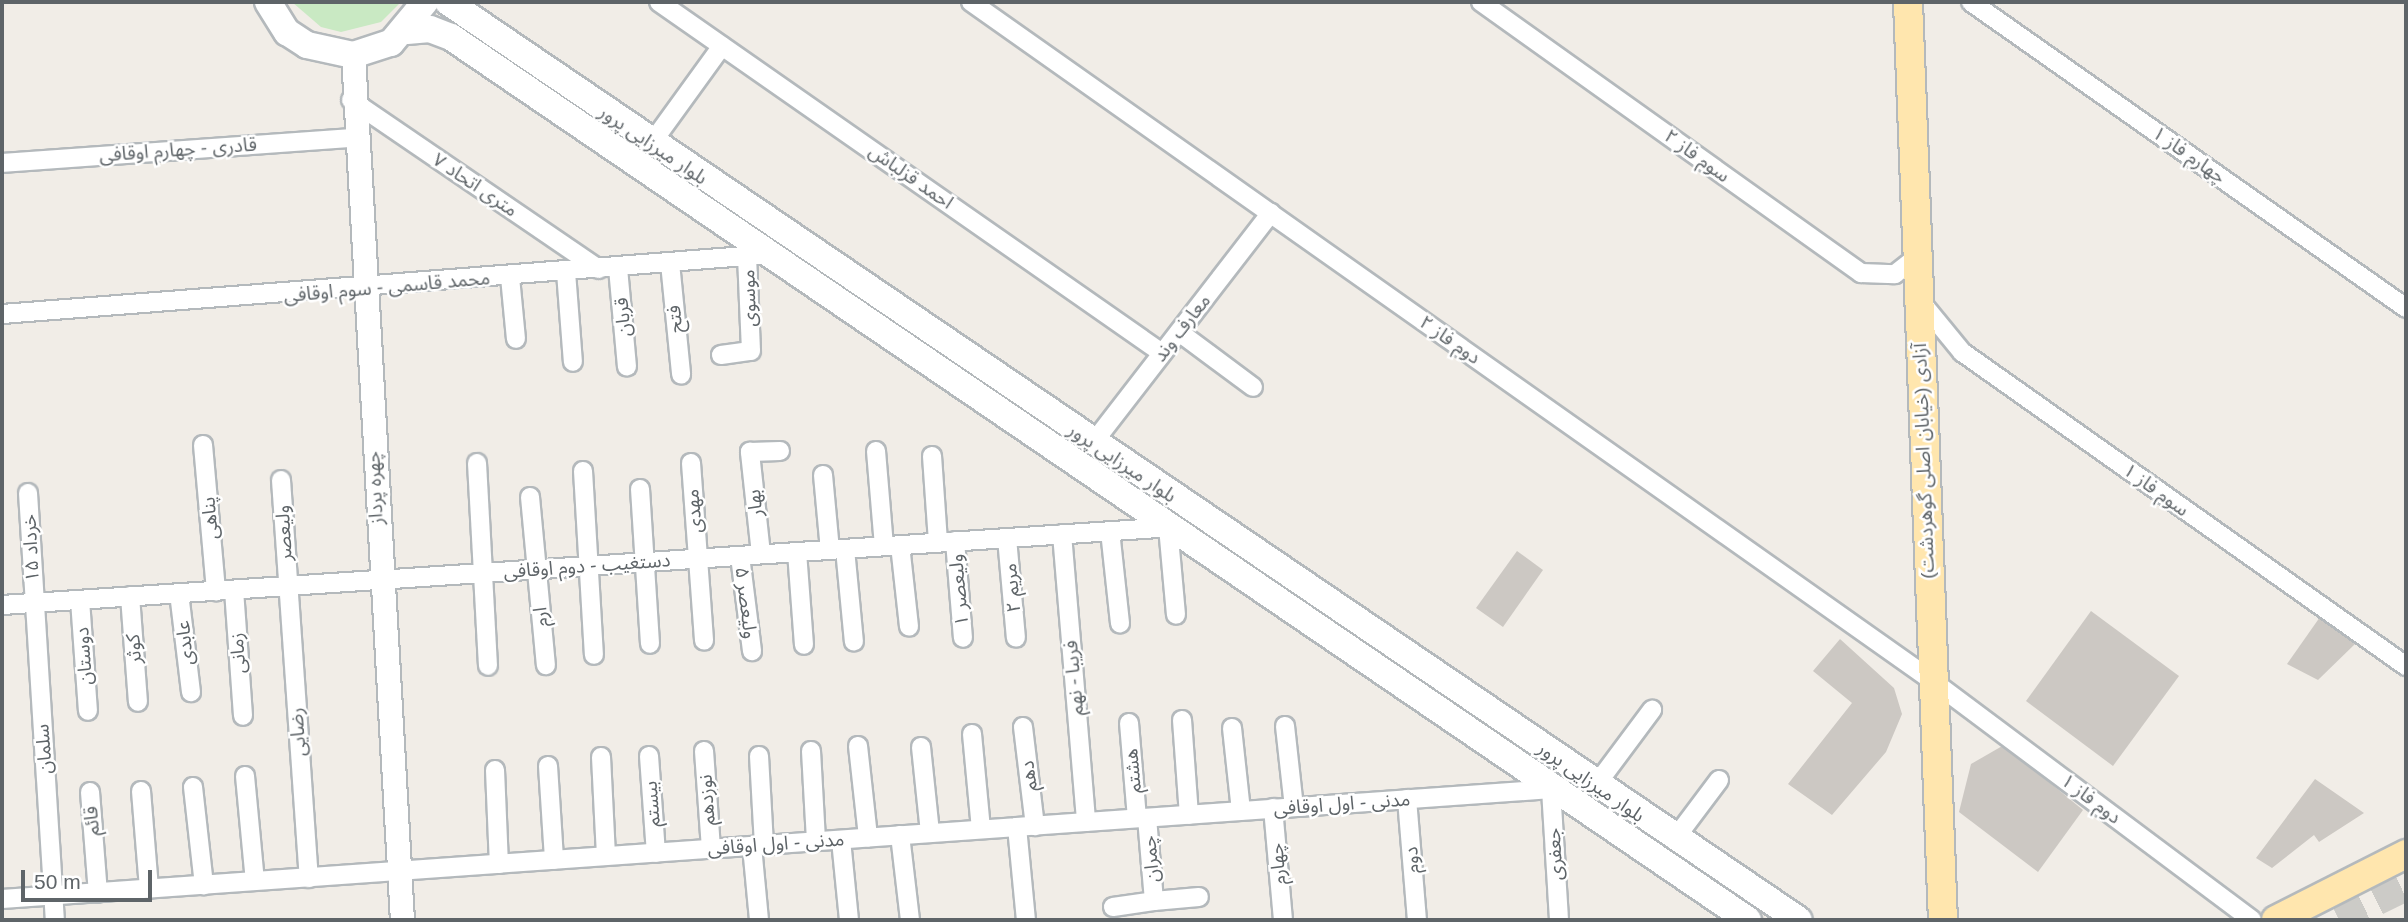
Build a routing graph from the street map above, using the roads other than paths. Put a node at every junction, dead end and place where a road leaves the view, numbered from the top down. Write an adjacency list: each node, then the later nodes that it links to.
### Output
1 (268, 2): 11 (main road)
2 (425, 2): 9 (main road)
3 (448, 2): 14 (main road, بلوار میرزایی پرور)
4 (659, 2): 10 (street, احمد قزلباش)
5 (971, 2): 16 (street, دوم فاز ۲)
6 (1481, 2): 18 (street, سوم فاز ۲)
7 (1908, 2): 18 (main road, آزادی (خیابان اصلی گوهردشت))
8 (1971, 2): 26 (street, چهارم فاز ۱)
9 (407, 30): 11 (main road); 17 (main road, بلوار میرزایی پرور)
10 (722, 46): 14 (street); 30 (street, احمد قزلباش)
11 (353, 55): 12 (street, چهره پرداز)
12 (351, 100): 13 (street, چهره پرداز); 21 (street, ۷ متری اتحاد)
13 (354, 138): 15 (street, قادری - چهارم اوقافی); 24 (street, چهره پرداز)
14 (651, 144): 36 (main road, بلوار میرزایی پرور)
15 (2, 163)
16 (1270, 213): 28 (street, معارف وند); 86 (street, دوم فاز ۲)
17 (759, 255): 19 (street, محمد قاسمی - سوم اوقافی); 31 (street, موسوی); 49 (main road, بلوار میرزایی پرور)
18 (1917, 257): 25 (main road, آزادی (خیابان اصلی گوهردشت))
19 (670, 263): 20 (street, محمد قاسمی - سوم اوقافی); 34 (street, فتح)
20 (618, 268): 21 (street, محمد قاسمی - سوم اوقافی); 33 (street, قربان)
21 (599, 270): 22 (street, محمد قاسمی - سوم اوقافی)
22 (566, 272): 23 (street, محمد قاسمی - سوم اوقافی); 32 (street)
23 (510, 277): 24 (street, محمد قاسمی - سوم اوقافی); 29 (street)
24 (363, 291): 27 (street, محمد قاسمی - سوم اوقافی); 64 (street, چهره پرداز)
25 (1919, 299): 85 (street, سوم فاز ۱); 86 (main road, آزادی (خیابان اصلی گوهردشت))
26 (2406, 308)
27 (2, 314)
28 (1179, 332): 30 (street, معارف وند); 35 (street)
29 (516, 339)
30 (1162, 353): 36 (street, معارف وند)
31 (721, 355)
32 (573, 362)
33 (627, 367)
34 (681, 374)
35 (1253, 387)
36 (1093, 443): 109 (main road, بلوار میرزایی پرور)
37 (203, 445): 66 (street, پناهی)
38 (780, 451): 57 (street, بهار)
39 (876, 451): 54 (street)
40 (932, 456): 53 (street, ولیعصر ۱)
41 (477, 463): 63 (street)
42 (691, 463): 59 (street, مهدی)
43 (583, 471): 61 (street)
44 (823, 475): 55 (street)
45 (281, 480): 65 (street, ولیعصر)
46 (640, 489): 60 (street)
47 (28, 493): 70 (street, ۱۵ خرداد)
48 (530, 497): 62 (street, ارم)
49 (1171, 527): 50 (street, دستغیب - دوم اوقافی); 72 (street); 111 (main road, بلوار میرزایی پرور)
50 (1110, 531): 51 (street, دستغیب - دوم اوقافی); 73 (street)
51 (1062, 534): 52 (street, دستغیب - دوم اوقافی); 120 (street, فریبا - نهم)
52 (1007, 538): 53 (street, دستغیب - دوم اوقافی); 76 (street, مریم ۲)
53 (946, 542): 54 (street, دستغیب - دوم اوقافی); 75 (street, ولیعصر ۱)
54 (892, 545): 55 (street, دستغیب - دوم اوقافی); 74 (street)
55 (838, 549): 56 (street, دستغیب - دوم اوقافی); 78 (street)
56 (797, 552): 57 (street, دستغیب - دوم اوقافی); 80 (street)
57 (761, 554): 58 (street, دستغیب - دوم اوقافی)
58 (740, 556): 59 (street, دستغیب - دوم اوقافی); 81 (street, ولیعصر ۵)
59 (698, 558): 60 (street, دستغیب - دوم اوقافی); 77 (street, مهدی)
60 (645, 562): 61 (street, دستغیب - دوم اوقافی); 79 (street)
61 (588, 566): 62 (street, دستغیب - دوم اوقافی); 82 (street)
62 (536, 569): 63 (street, دستغیب - دوم اوقافی); 83 (street, ارم)
63 (483, 573): 64 (street, دستغیب - دوم اوقافی); 84 (street)
64 (380, 580): 65 (street, دستغیب - دوم اوقافی); 136 (street, چهره پرداز)
65 (286, 586): 66 (street, دستغیب - دوم اوقافی); 137 (street, رضایی)
66 (225, 590): 67 (street, دستغیب - دوم اوقافی); 91 (street, زمانی)
67 (179, 593): 68 (street, دستغیب - دوم اوقافی); 87 (street, عابدی)
68 (130, 596): 69 (street, دستغیب - دوم اوقافی); 88 (street, کوثر)
69 (80, 600): 70 (street, دستغیب - دوم اوقافی); 90 (street, دوستان)
70 (34, 603): 71 (street, دستغیب - دوم اوقافی); 142 (street, سلمان)
71 (2, 605)
72 (1176, 615)
73 (1120, 623)
74 (909, 626)
75 (963, 638)
76 (1016, 638)
77 (704, 640)
78 (854, 642)
79 (650, 644)
80 (804, 645)
81 (752, 651)
82 (594, 654)
83 (546, 665)
84 (488, 666)
85 (2406, 666)
86 (1930, 679): 158 (main road, آزادی (خیابان اصلی گوهردشت)); 159 (street, دوم فاز ۱)
87 (191, 692)
88 (138, 702)
89 (1652, 710): 109 (street)
90 (88, 711)
91 (243, 716)
92 (1182, 720): 118 (street)
93 (1129, 723): 119 (street, هشتم)
94 (1286, 726): 115 (street)
95 (1023, 727): 121 (street, دهم)
96 (1232, 728): 117 (street)
97 (972, 734): 122 (street)
98 (858, 746): 125 (street)
99 (921, 747): 123 (street)
100 (704, 751): 130 (street, نوزدهم)
101 (811, 751): 128 (street)
102 (649, 756): 131 (street, بیستم)
103 (759, 756): 129 (street)
104 (601, 757): 133 (street)
105 (548, 766): 134 (street)
106 (495, 770): 135 (street)
107 (246, 776): 138 (street)
108 (1719, 780): 127 (street)
109 (1596, 785): 127 (main road, بلوار میرزایی پرور)
110 (193, 787): 139 (street)
111 (1551, 789): 114 (street, مدنی - اول اوقافی); 155 (street, جعفری); 156 (main road, بلوار میرزایی پرور)
112 (141, 791): 140 (street)
113 (90, 792): 141 (street, قائم)
114 (1407, 799): 115 (street, مدنی - اول اوقافی); 154 (street, دوم)
115 (1294, 807): 116 (street, مدنی - اول اوقافی)
116 (1273, 808): 117 (street, مدنی - اول اوقافی); 153 (street, چهارم)
117 (1241, 811): 118 (street, مدنی - اول اوقافی)
118 (1189, 815): 119 (street, مدنی - اول اوقافی)
119 (1142, 818): 120 (street, مدنی - اول اوقافی); 145 (street, چمران)
120 (1086, 822): 121 (street, مدنی - اول اوقافی)
121 (1026, 826): 122 (street, مدنی - اول اوقافی); 152 (street, دهم)
122 (981, 829): 123 (street, مدنی - اول اوقافی)
123 (930, 833): 124 (street, مدنی - اول اوقافی)
124 (900, 835): 125 (street, مدنی - اول اوقافی); 151 (street)
125 (868, 837): 126 (street, مدنی - اول اوقافی)
126 (841, 839): 128 (street, مدنی - اول اوقافی); 150 (street)
127 (1674, 840): 157 (main road, بلوار میرزایی پرور)
128 (817, 841): 129 (street, مدنی - اول اوقافی)
129 (758, 845): 130 (street, مدنی - اول اوقافی); 149 (street)
130 (710, 849): 131 (street, مدنی - اول اوقافی)
131 (656, 853): 133 (street, مدنی - اول اوقافی)
132 (2406, 854): 160 (main road)
133 (606, 856): 134 (street, مدنی - اول اوقافی)
134 (554, 860): 135 (street, مدنی - اول اوقافی)
135 (499, 864): 136 (street, مدنی - اول اوقافی)
136 (398, 871): 137 (street, مدنی - اول اوقافی); 148 (street, چهره پرداز)
137 (309, 878): 138 (street, مدنی - اول اوقافی)
138 (255, 881): 139 (street, مدنی - اول اوقافی)
139 (204, 885): 140 (street, مدنی - اول اوقافی)
140 (149, 889): 141 (street, مدنی - اول اوقافی)
141 (98, 893): 142 (street, مدنی - اول اوقافی)
142 (53, 896): 144 (street, مدنی - اول اوقافی); 147 (street, سلمان)
143 (1199, 897): 145 (street)
144 (2, 900)
145 (1154, 901): 146 (street, چمران)
146 (1113, 907)
147 (55, 920)
148 (402, 920)
149 (759, 920)
150 (849, 920)
151 (910, 920)
152 (1026, 920)
153 (1283, 920)
154 (1416, 920)
155 (1559, 920)
156 (1748, 920)
157 (1800, 920)
158 (1943, 920)
159 (2252, 920)
160 (2276, 920)

